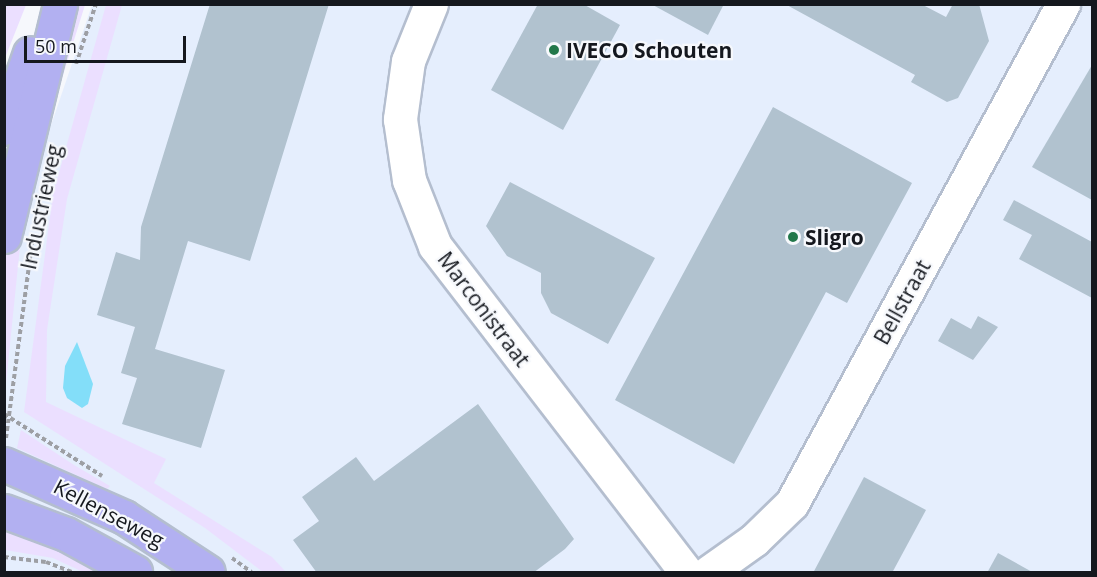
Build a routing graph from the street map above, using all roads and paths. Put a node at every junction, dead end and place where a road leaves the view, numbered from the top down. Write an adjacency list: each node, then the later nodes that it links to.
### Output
1 (48, 4): 7 (main road)
2 (60, 4): 8 (main road, Industrieweg)
3 (96, 4): 6 (path)
4 (431, 4): 18 (street, Marconistraat)
5 (1063, 4): 19 (street, Bellstraat)
6 (73, 75)
7 (4, 128)
8 (19, 234): 10 (path, Industrieweg)
9 (4, 414): 10 (path)
10 (10, 416): 11 (path, Industrieweg)
11 (4, 445)
12 (4, 464): 17 (main road, Kellenseweg)
13 (4, 511): 16 (main road, Kellenseweg)
14 (4, 557): 15 (path)
15 (72, 573)
16 (135, 573)
17 (208, 573)
18 (686, 573)
19 (709, 573)

